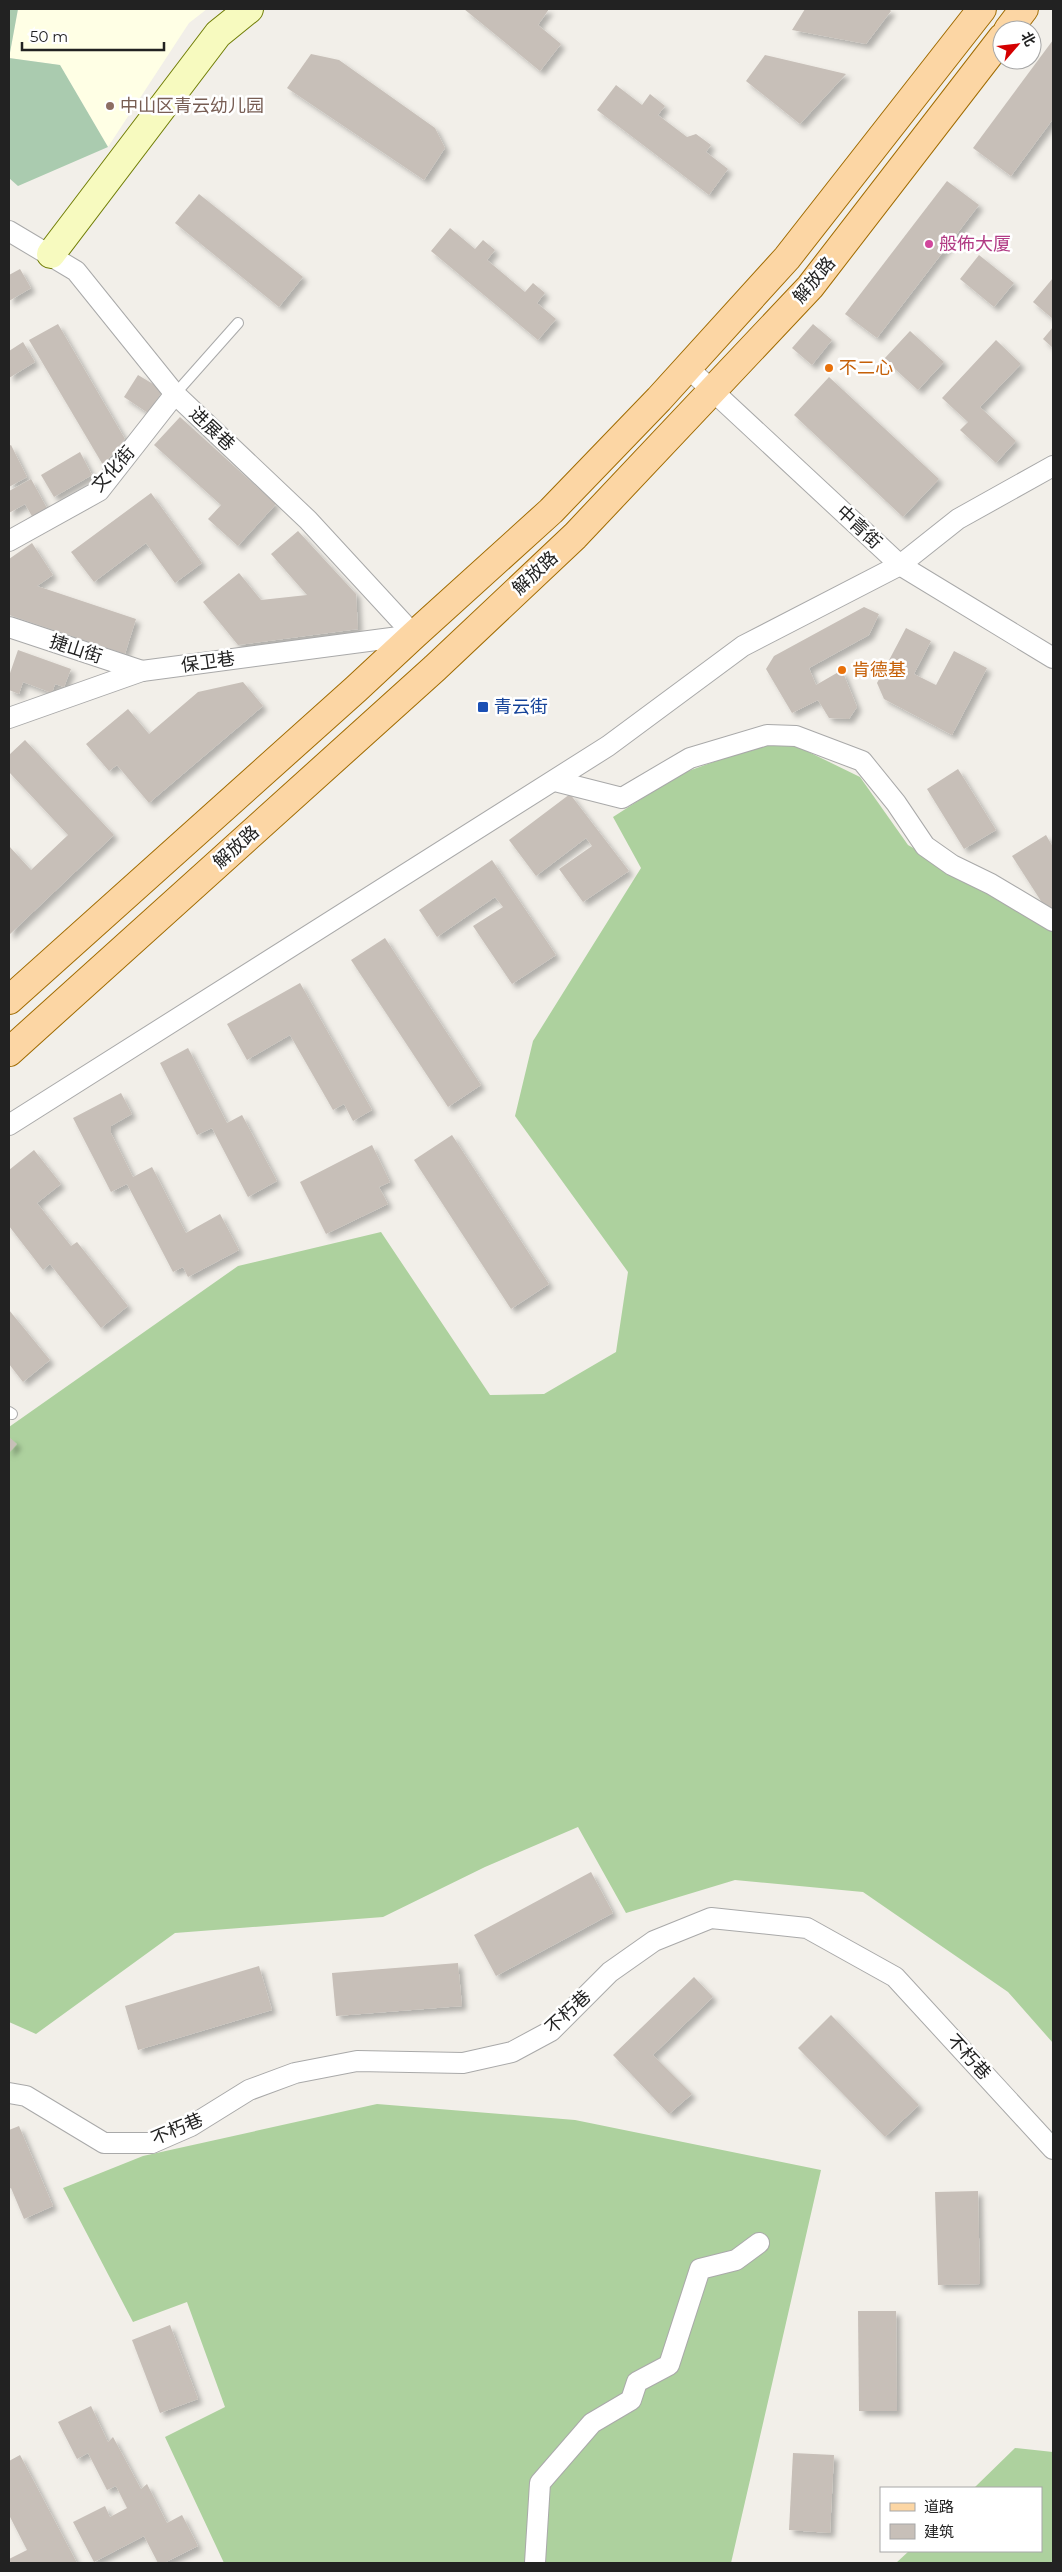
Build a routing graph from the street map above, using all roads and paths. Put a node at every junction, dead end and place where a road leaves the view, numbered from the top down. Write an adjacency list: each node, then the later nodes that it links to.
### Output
1 (249, 9): 7 (street)
2 (982, 9): 9 (main road, 解放路)
3 (1024, 9): 4 (main road)
4 (1016, 20)
5 (992, 51): 10 (main road, 解放路)
6 (9, 231): 7 (street, 进展巷)
7 (51, 254): 11 (street, 进展巷)
8 (238, 323): 11 (lane)
9 (687, 367): 10 (street, 中青街); 16 (main road, 解放路)
10 (711, 390): 14 (street, 中青街); 23 (main road, 解放路)
11 (175, 394): 13 (street, 文化街); 16 (street, 进展巷)
12 (1053, 466): 14 (street)
13 (9, 542)
14 (900, 565): 17 (street, 中青街); 20 (street)
15 (9, 627): 18 (street, 捷山街)
16 (414, 634): 18 (street, 保卫巷); 22 (main road, 解放路)
17 (1053, 658)
18 (142, 670): 19 (street, 保卫巷)
19 (9, 718)
20 (554, 781): 21 (street); 24 (street)
21 (1053, 921)
22 (9, 1000)
23 (9, 1052)
24 (9, 1125)
25 (9, 2093): 26 (street, 不朽巷)
26 (1053, 2149)
27 (759, 2243): 28 (street)
28 (535, 2563)

